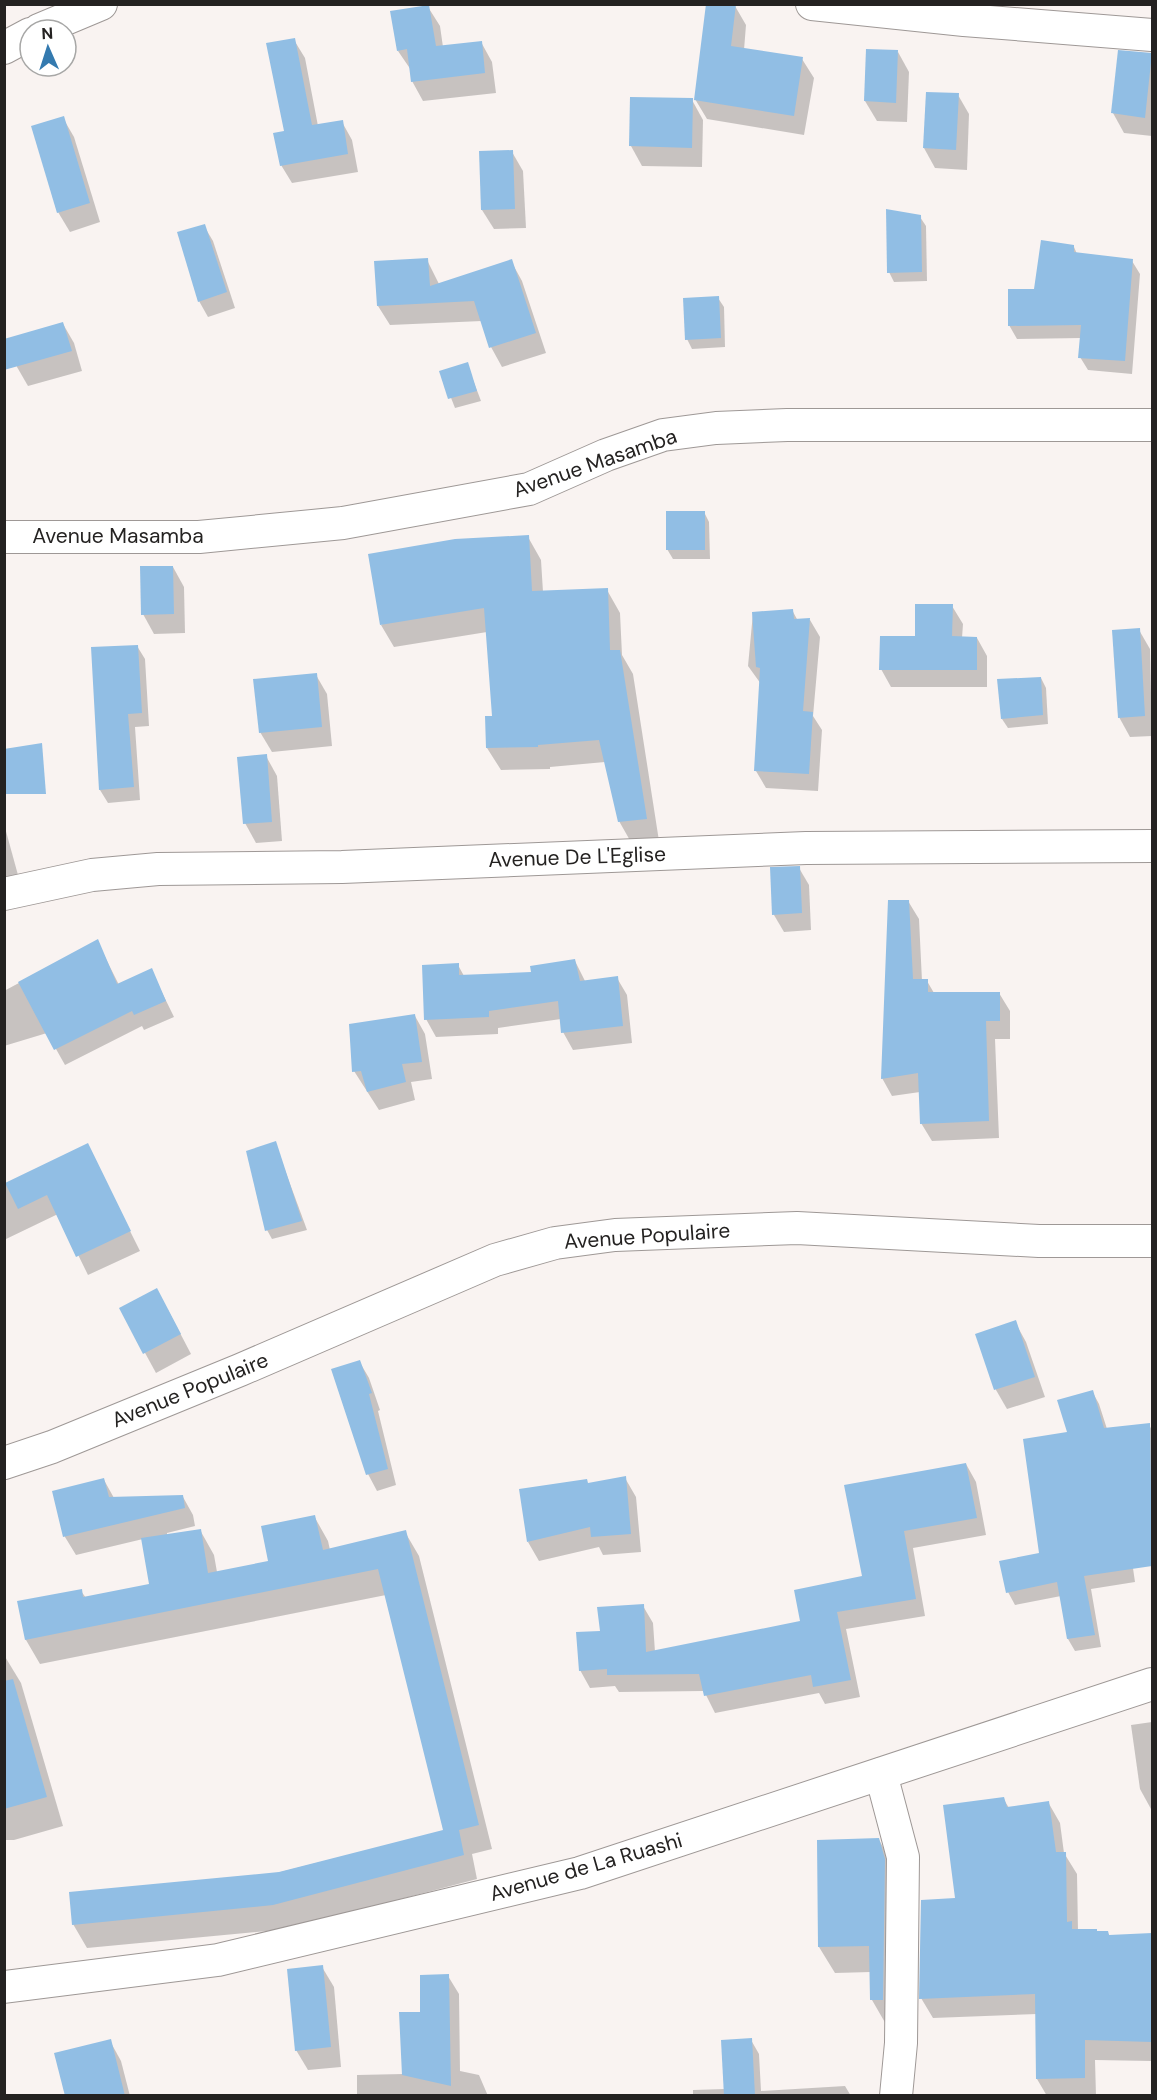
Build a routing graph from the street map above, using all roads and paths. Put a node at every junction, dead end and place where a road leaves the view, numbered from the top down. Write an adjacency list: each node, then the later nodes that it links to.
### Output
1 (101, 4): 3 (street)
2 (813, 4): 4 (street)
3 (68, 18)
4 (1152, 35)
5 (18, 40): 6 (street)
6 (4, 48)
7 (1152, 425): 8 (street, Avenue Masamba)
8 (4, 537)
9 (1152, 846): 10 (street, Avenue De L'Eglise)
10 (4, 894)
11 (1152, 1241): 12 (street, Avenue Populaire)
12 (4, 1463)
13 (1152, 1684): 14 (street, Avenue de La Ruashi)
14 (881, 1774): 15 (street, Avenue de La Ruashi); 16 (street)
15 (4, 1987)
16 (896, 2096)

